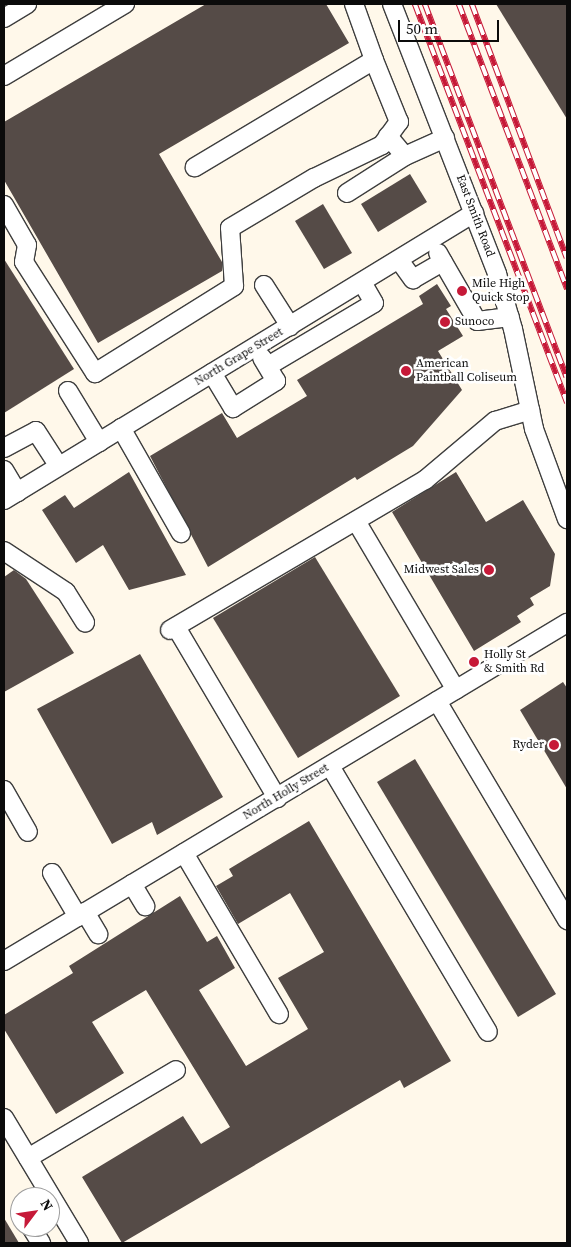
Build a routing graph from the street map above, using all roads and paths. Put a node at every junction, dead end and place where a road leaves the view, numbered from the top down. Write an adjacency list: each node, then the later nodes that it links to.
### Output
1 (27, 4): 5 (street)
2 (125, 4): 7 (street)
3 (354, 4): 6 (street)
4 (392, 4): 9 (street, East Smith Road)
5 (4, 18)
6 (374, 60): 8 (street); 11 (street)
7 (4, 76)
8 (388, 136): 10 (street); 13 (street)
9 (444, 138): 10 (street); 14 (street, East Smith Road)
10 (405, 156): 12 (street)
11 (195, 167)
12 (348, 193)
13 (4, 205)
14 (474, 214): 15 (street, North Grape Street); 21 (street, East Smith Road)
15 (430, 241): 16 (street, North Grape Street); 17 (street)
16 (399, 260): 17 (street); 18 (street, North Grape Street)
17 (443, 262): 21 (street)
18 (362, 282): 20 (street, North Grape Street); 23 (street)
19 (264, 285): 22 (street)
20 (328, 302): 22 (street, North Grape Street); 23 (street)
21 (510, 317): 31 (street, East Smith Road)
22 (296, 322): 24 (street, North Grape Street); 25 (street)
23 (341, 323): 25 (street)
24 (274, 335): 26 (street, North Grape Street); 27 (street)
25 (316, 338): 27 (street)
26 (256, 346): 28 (street); 29 (street, North Grape Street)
27 (286, 356): 28 (street)
28 (268, 366): 29 (street)
29 (212, 373): 32 (street, North Grape Street)
30 (68, 390): 33 (street)
31 (530, 410): 38 (street, East Smith Road); 39 (street)
32 (121, 428): 33 (street, North Grape Street); 40 (street)
33 (99, 442): 37 (street, North Grape Street)
34 (4, 448): 35 (street)
35 (56, 462)
36 (4, 470): 37 (street)
37 (10, 496)
38 (567, 519)
39 (356, 520): 44 (street); 48 (street)
40 (181, 533)
41 (4, 551): 42 (street)
42 (84, 623)
43 (567, 623): 44 (street, North Holly Street)
44 (456, 690): 45 (street, North Holly Street)
45 (437, 701): 46 (street, North Holly Street); 55 (street)
46 (330, 766): 48 (street, North Holly Street); 59 (street)
47 (4, 790): 49 (street)
48 (277, 798): 50 (street, North Holly Street)
49 (28, 832)
50 (184, 853): 52 (street, North Holly Street); 58 (street)
51 (52, 873): 54 (street)
52 (132, 884): 53 (street); 54 (street, North Holly Street)
53 (145, 906)
54 (82, 915): 56 (street); 57 (street, North Holly Street)
55 (567, 920)
56 (98, 934)
57 (4, 961)
58 (279, 1014)
59 (488, 1032)
60 (176, 1070): 62 (street)
61 (4, 1118): 62 (street)
62 (28, 1158): 63 (street)
63 (43, 1187)
64 (60, 1216): 65 (street)
65 (80, 1243)

